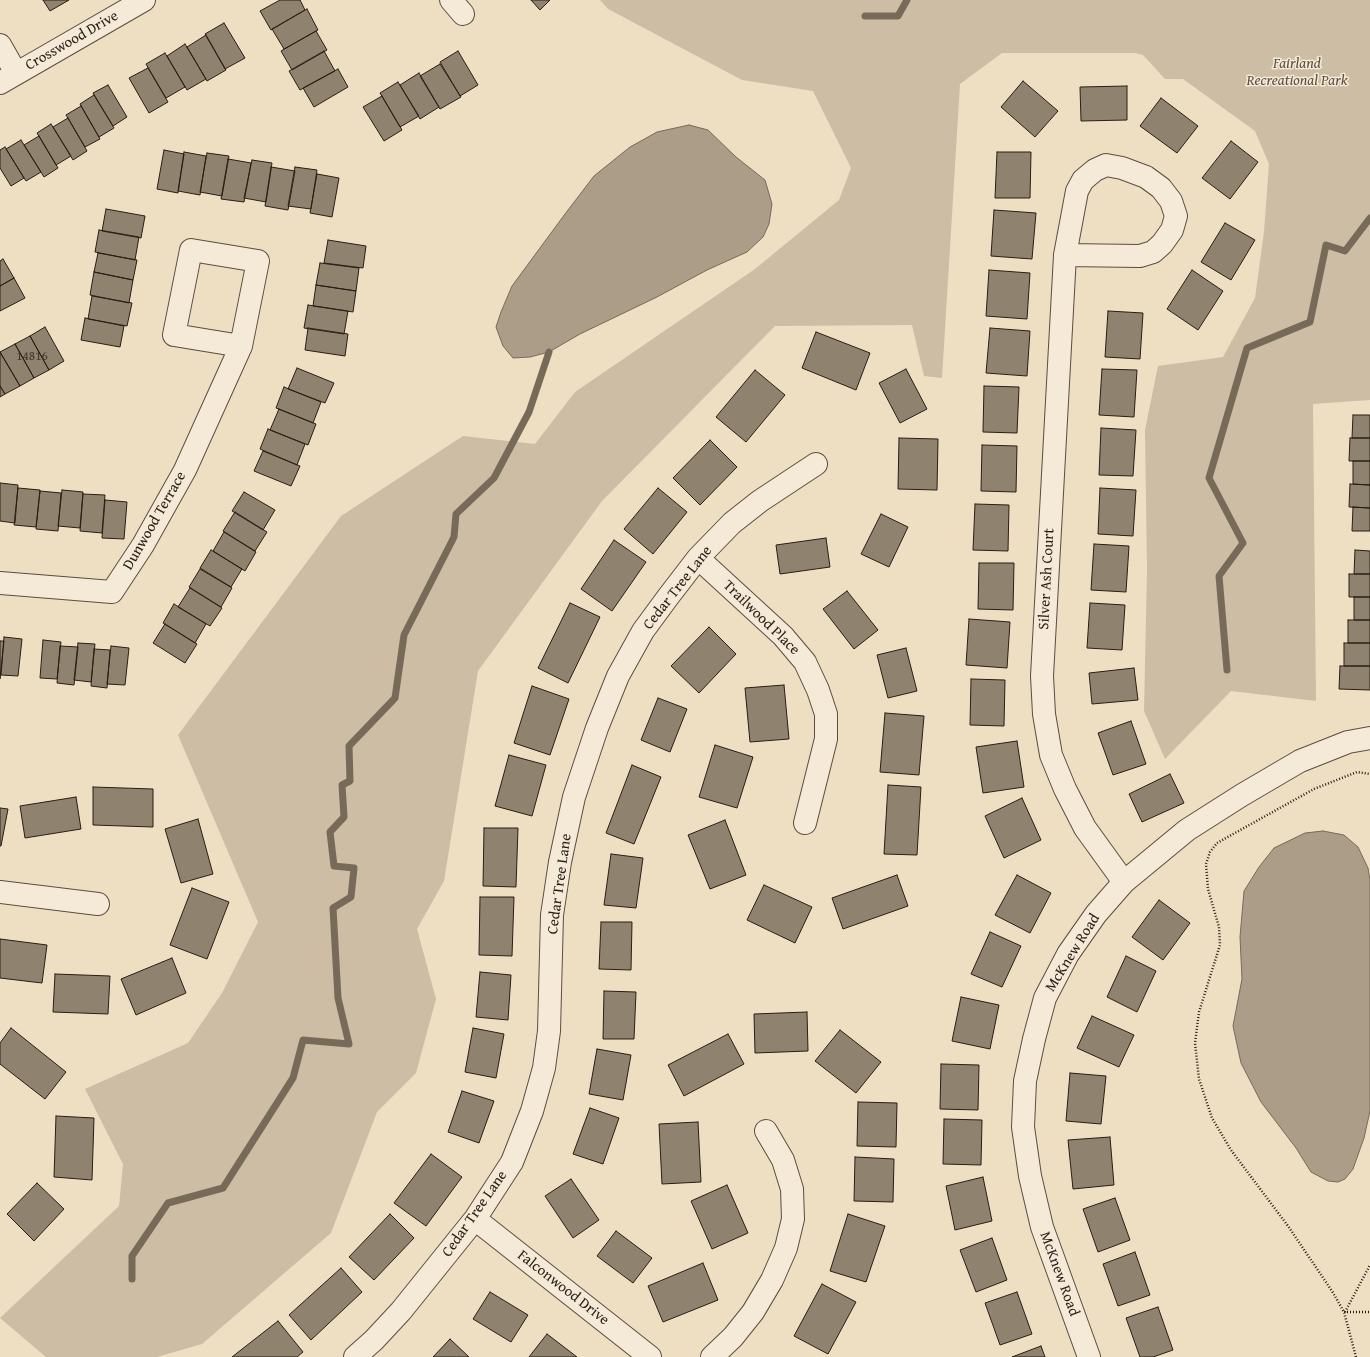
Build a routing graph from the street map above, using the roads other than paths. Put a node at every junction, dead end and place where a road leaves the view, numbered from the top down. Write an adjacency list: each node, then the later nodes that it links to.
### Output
1 (144, 0): 3 (street, Crosswood Drive)
2 (0, 45): 3 (street)
3 (8, 78)
4 (1065, 255): 4 (street, Silver Ash Court); 11 (street, Silver Ash Court)
5 (241, 346): 5 (street, Dunwood Terrace); 8 (street, Dunwood Terrace)
6 (816, 464): 7 (street, Cedar Tree Lane)
7 (698, 558): 10 (street, Trailwood Place); 15 (street, Cedar Tree Lane)
8 (0, 583)
9 (1370, 738): 11 (street, McKnew Road)
10 (805, 823)
11 (1124, 882): 19 (street, McKnew Road)
12 (0, 892): 13 (street)
13 (98, 904)
14 (766, 1131): 18 (street)
15 (475, 1219): 16 (street, Cedar Tree Lane); 17 (street, Falconwood Drive)
16 (356, 1357)
17 (650, 1357)
18 (712, 1357)
19 (1089, 1357)

